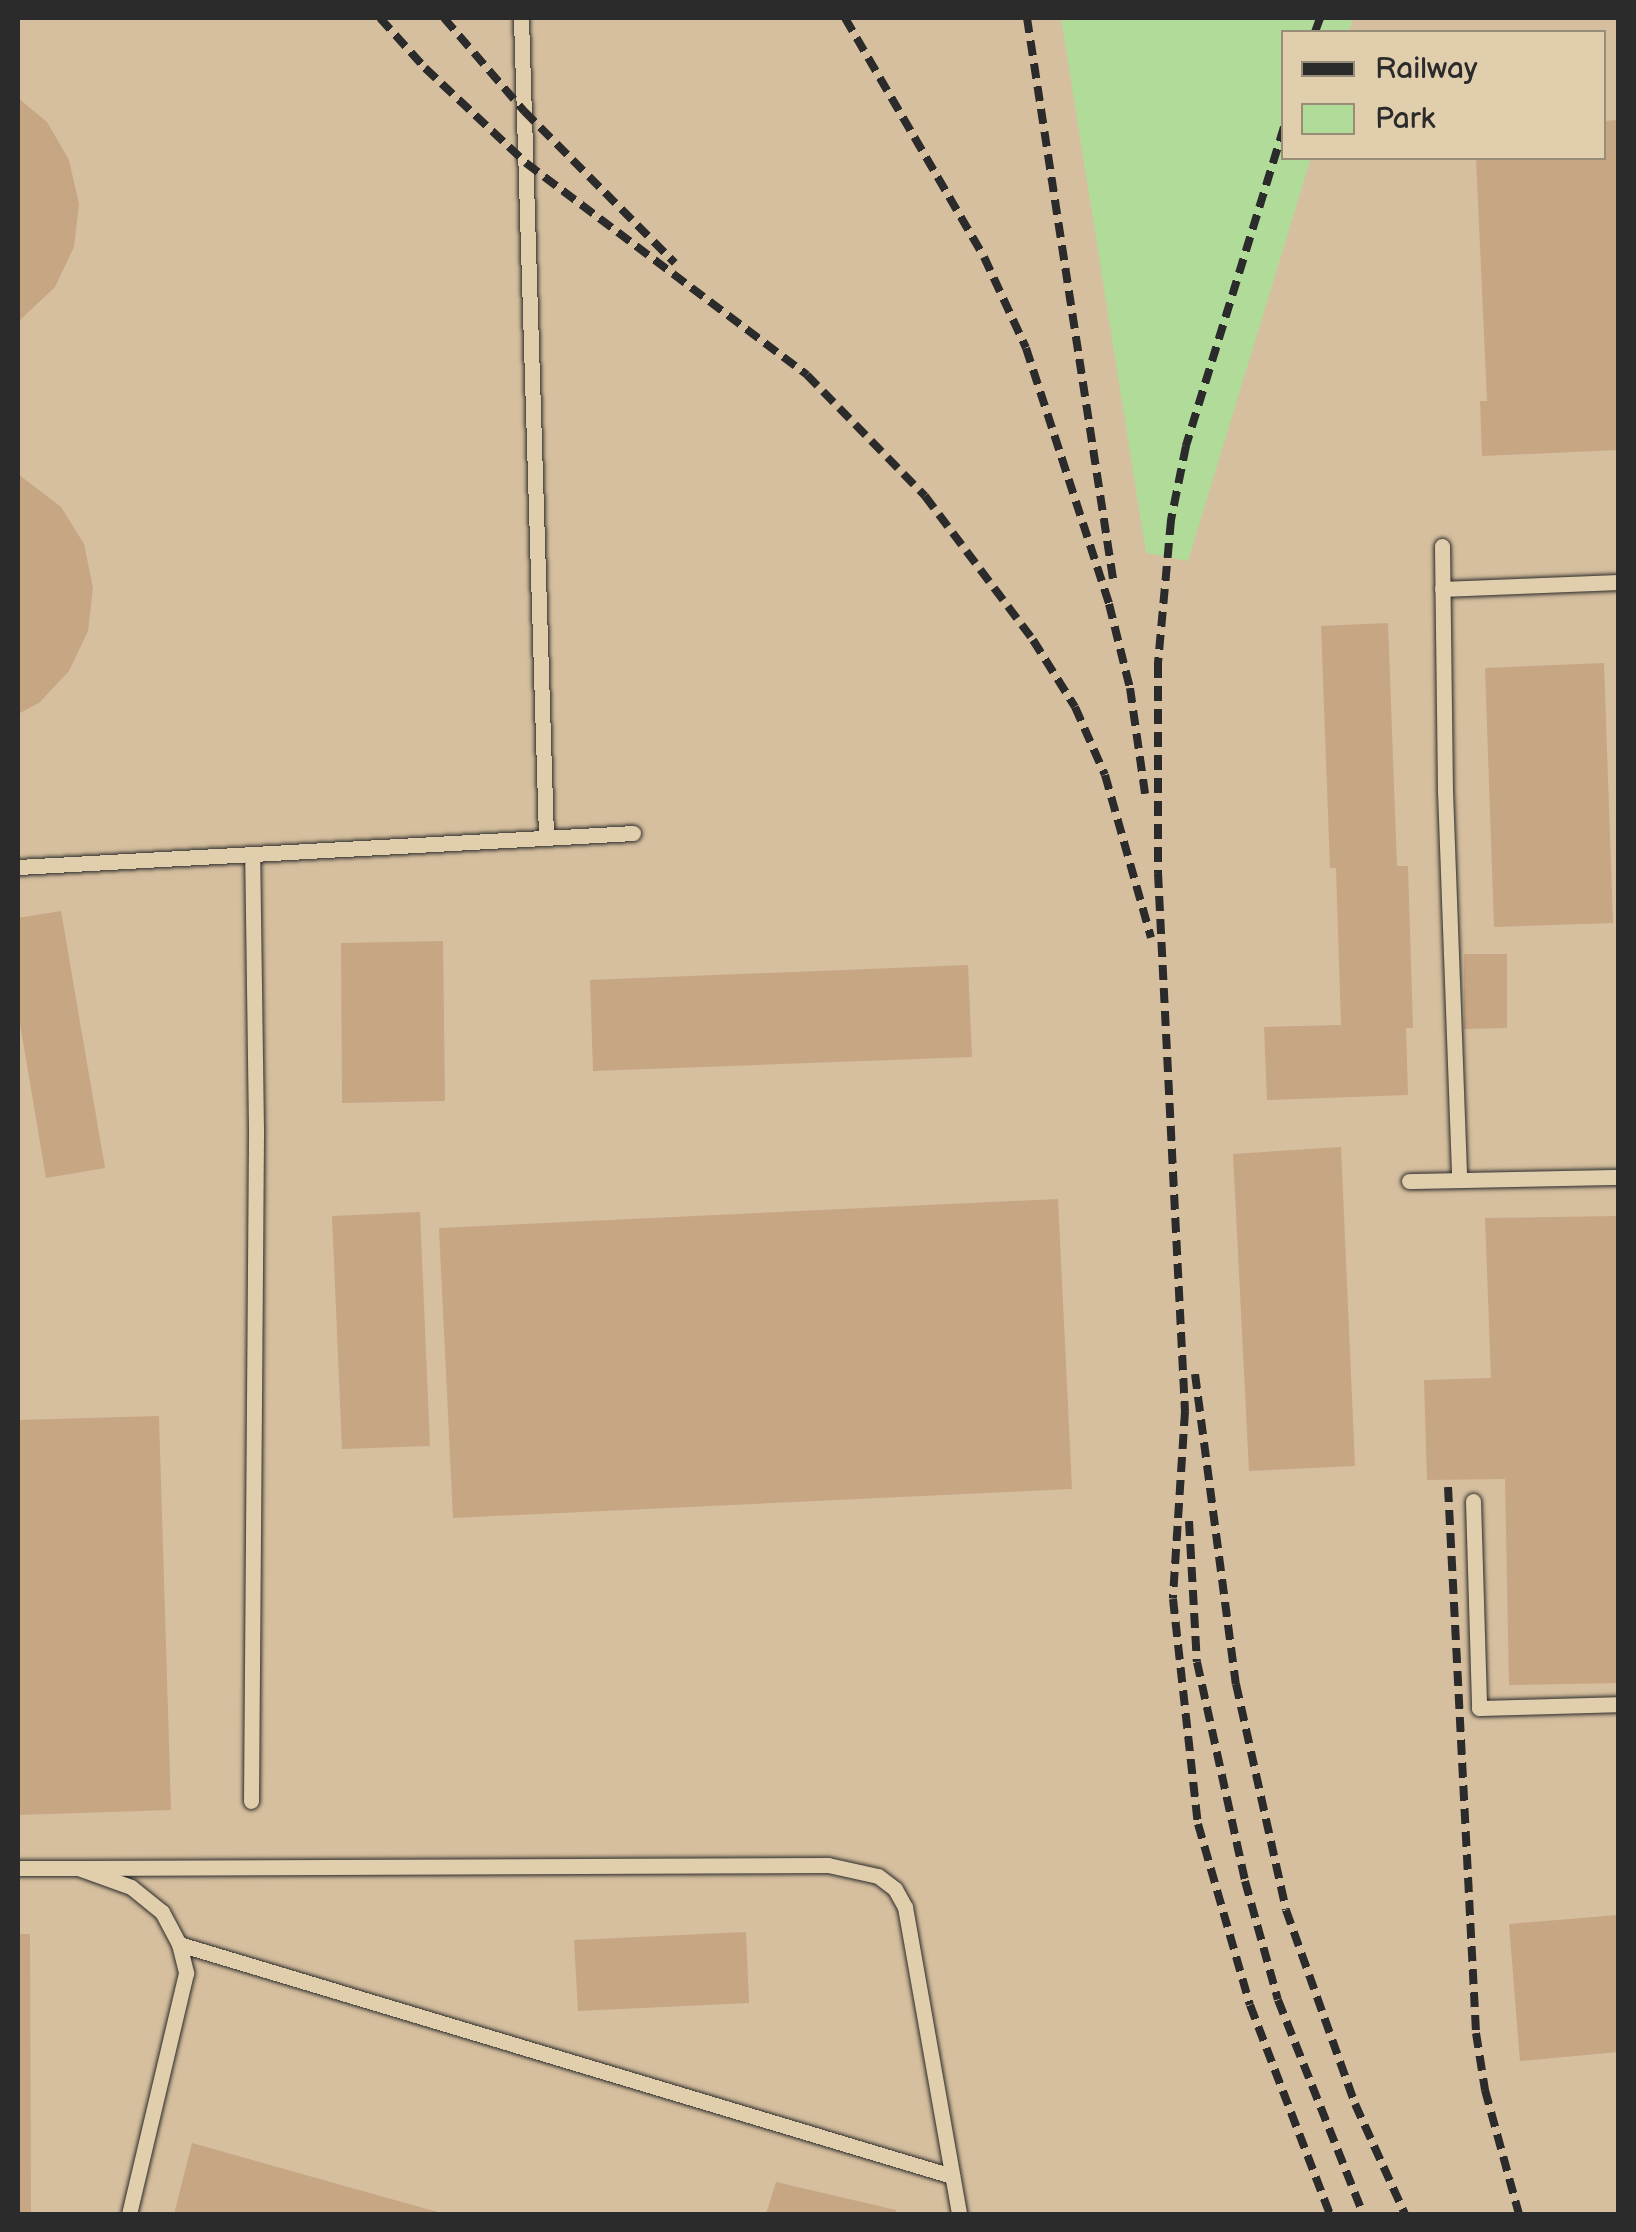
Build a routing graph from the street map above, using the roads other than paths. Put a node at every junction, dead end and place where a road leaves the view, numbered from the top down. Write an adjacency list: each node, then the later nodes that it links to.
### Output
1 (521, 18): 6 (lane)
2 (1442, 546): 4 (lane)
3 (1618, 582): 4 (lane)
4 (1442, 589): 11 (lane)
5 (633, 833): 6 (lane)
6 (546, 838): 7 (lane)
7 (252, 854): 8 (lane); 14 (lane)
8 (18, 868)
9 (1618, 1177): 11 (lane)
10 (1409, 1180): 11 (lane)
11 (1458, 1180)
12 (1473, 1501): 13 (lane)
13 (1618, 1704)
14 (250, 1801)
15 (18, 1868): 16 (lane)
16 (78, 1868): 17 (lane); 18 (lane)
17 (179, 1944): 18 (lane); 19 (lane)
18 (952, 2176): 20 (lane)
19 (130, 2214)
20 (959, 2214)

